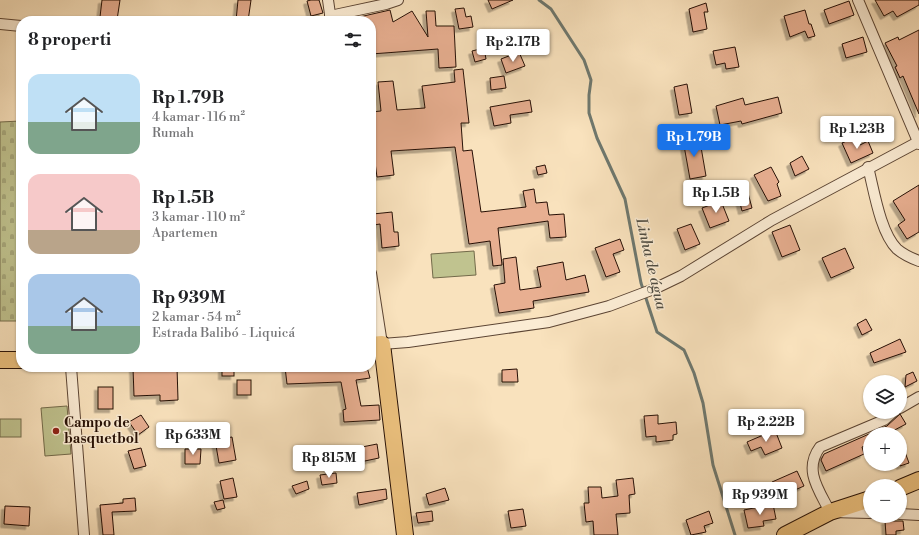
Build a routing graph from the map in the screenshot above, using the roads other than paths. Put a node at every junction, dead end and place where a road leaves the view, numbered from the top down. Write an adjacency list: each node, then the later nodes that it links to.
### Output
1 (328, 0): 4 (street)
2 (398, 0): 5 (street)
3 (858, 0): 8 (street)
4 (331, 16)
5 (342, 16)
6 (0, 24): 7 (street)
7 (16, 26)
8 (918, 143): 9 (street)
9 (868, 167): 10 (street); 11 (street)
10 (919, 261)
11 (376, 344): 26 (main road)
12 (0, 360): 13 (main road)
13 (16, 360)
14 (71, 372): 25 (street)
15 (919, 397): 16 (street)
16 (907, 404)
17 (885, 419): 21 (street)
18 (919, 480): 19 (main road)
19 (907, 485)
20 (863, 501): 21 (main road)
21 (830, 512): 22 (street); 27 (main road)
22 (863, 513)
23 (907, 514): 24 (street)
24 (919, 515)
25 (84, 535)
26 (405, 535)
27 (785, 535)

